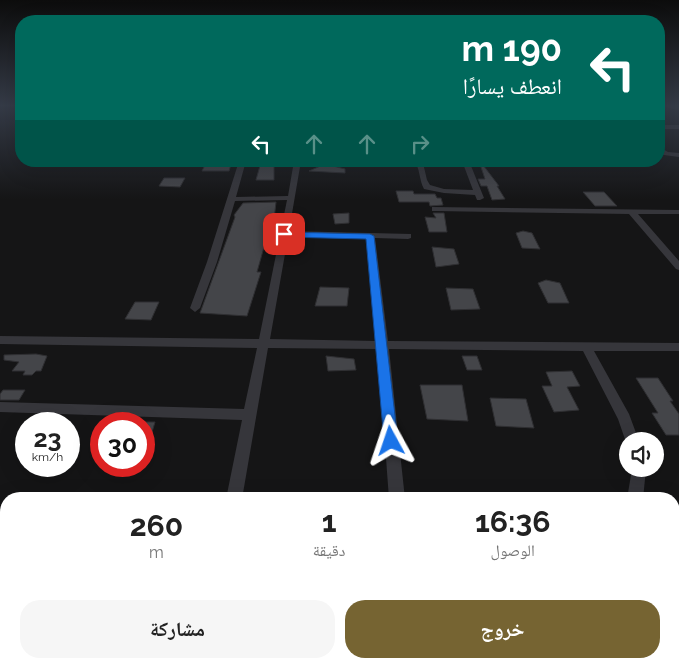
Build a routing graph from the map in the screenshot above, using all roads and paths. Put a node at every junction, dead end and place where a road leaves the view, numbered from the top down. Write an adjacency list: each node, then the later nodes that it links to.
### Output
1 (665, 153): 2 (street)
2 (679, 155)
3 (241, 167): 9 (street)
4 (297, 167): 8 (street)
5 (421, 167): 7 (street)
6 (467, 167): 7 (street)
7 (478, 193): 11 (street)
8 (291, 198): 9 (street); 14 (street)
9 (230, 199): 18 (street)
10 (436, 208): 11 (street)
11 (484, 209): 12 (street)
12 (632, 212): 13 (street); 17 (street)
13 (679, 212)
14 (284, 234): 15 (street); 20 (street)
15 (370, 236): 16 (street); 21 (street)
16 (408, 236)
17 (679, 267)
18 (195, 308)
19 (0, 340): 20 (street)
20 (262, 343): 21 (street); 25 (street)
21 (383, 346): 22 (street); 29 (street)
22 (586, 346): 23 (street); 26 (street)
23 (679, 347)
24 (0, 407): 25 (street)
25 (249, 414): 28 (street)
26 (629, 432)
27 (638, 477): 30 (street)
28 (235, 492)
29 (395, 492)
30 (635, 492)

